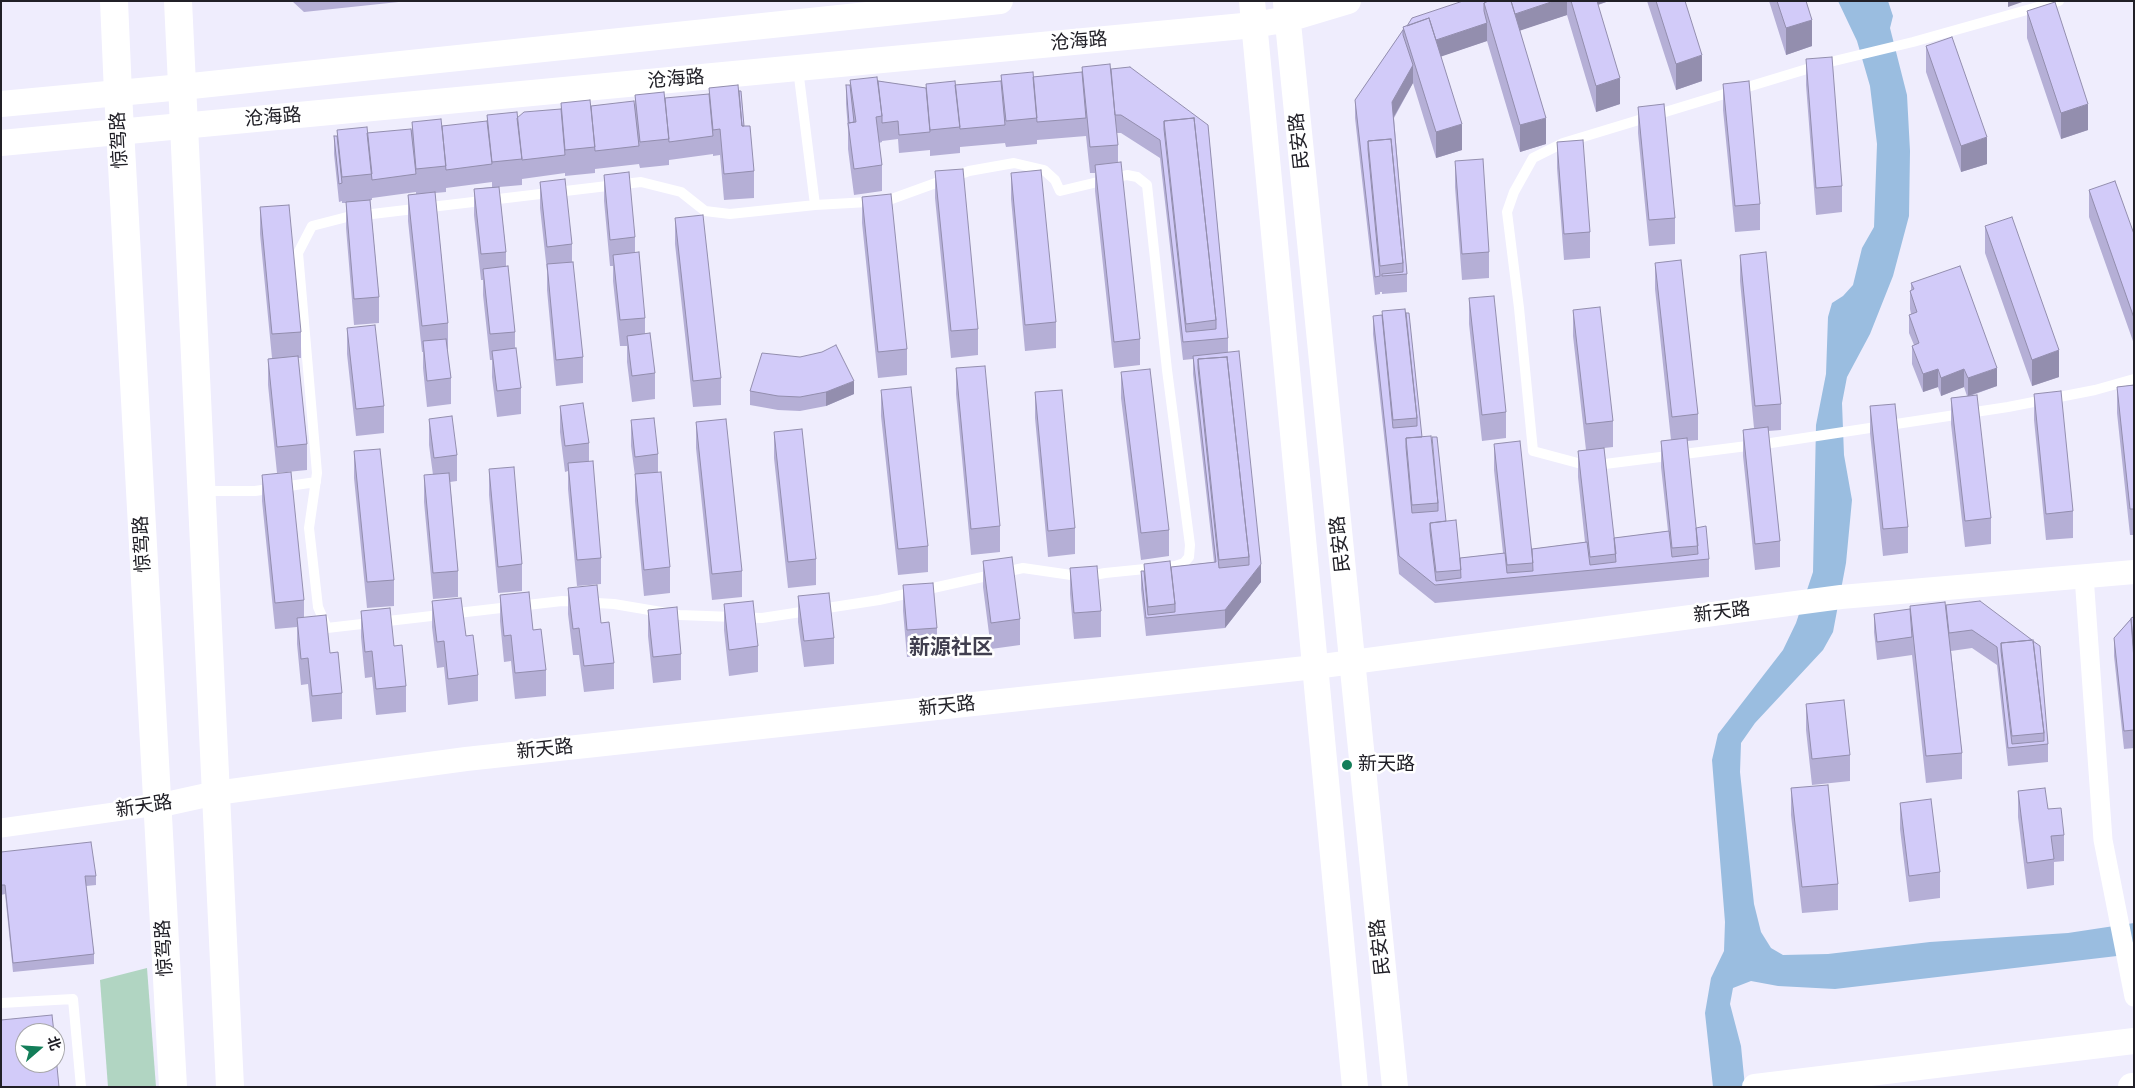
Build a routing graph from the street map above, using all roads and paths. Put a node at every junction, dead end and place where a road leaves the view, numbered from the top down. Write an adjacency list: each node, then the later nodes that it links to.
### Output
1 (114, 1): 10 (main road, 惊驾路)
2 (178, 1): 9 (main road)
3 (1000, 1): 9 (main road, 沧海路)
4 (1348, 1): 6 (main road, 沧海路)
5 (2059, 1): 16 (lane)
6 (1287, 10): 7 (main road, 沧海路); 21 (main road, 民安路)
7 (1253, 13): 8 (main road, 沧海路); 22 (main road, 民安路)
8 (798, 68): 12 (main road, 沧海路); 15 (lane)
9 (182, 88): 10 (main road, 沧海路); 12 (main road)
10 (118, 94): 11 (main road, 沧海路); 13 (main road, 惊驾路)
11 (1, 104)
12 (184, 127): 13 (main road, 沧海路); 18 (main road)
13 (120, 132): 14 (main road, 沧海路); 24 (main road, 惊驾路)
14 (1, 143)
15 (815, 206): 17 (lane); 17 (lane)
16 (2134, 379)
17 (316, 482): 18 (lane)
18 (202, 491): 23 (main road)
19 (2134, 572): 20 (street, 新天路)
20 (2084, 576): 21 (street, 新天路); 26 (street)
21 (1352, 660): 22 (street, 新天路); 33 (main road, 民安路)
22 (1315, 667): 23 (street, 新天路); 32 (main road, 民安路)
23 (216, 793): 24 (street, 新天路); 31 (main road)
24 (157, 806): 25 (street, 新天路); 30 (main road, 惊驾路)
25 (1, 828)
26 (2134, 997)
27 (1, 1003): 29 (lane)
28 (2134, 1040): 34 (main road)
29 (81, 1087)
30 (172, 1087)
31 (230, 1087)
32 (1355, 1087)
33 (1395, 1087)
34 (1757, 1087)

